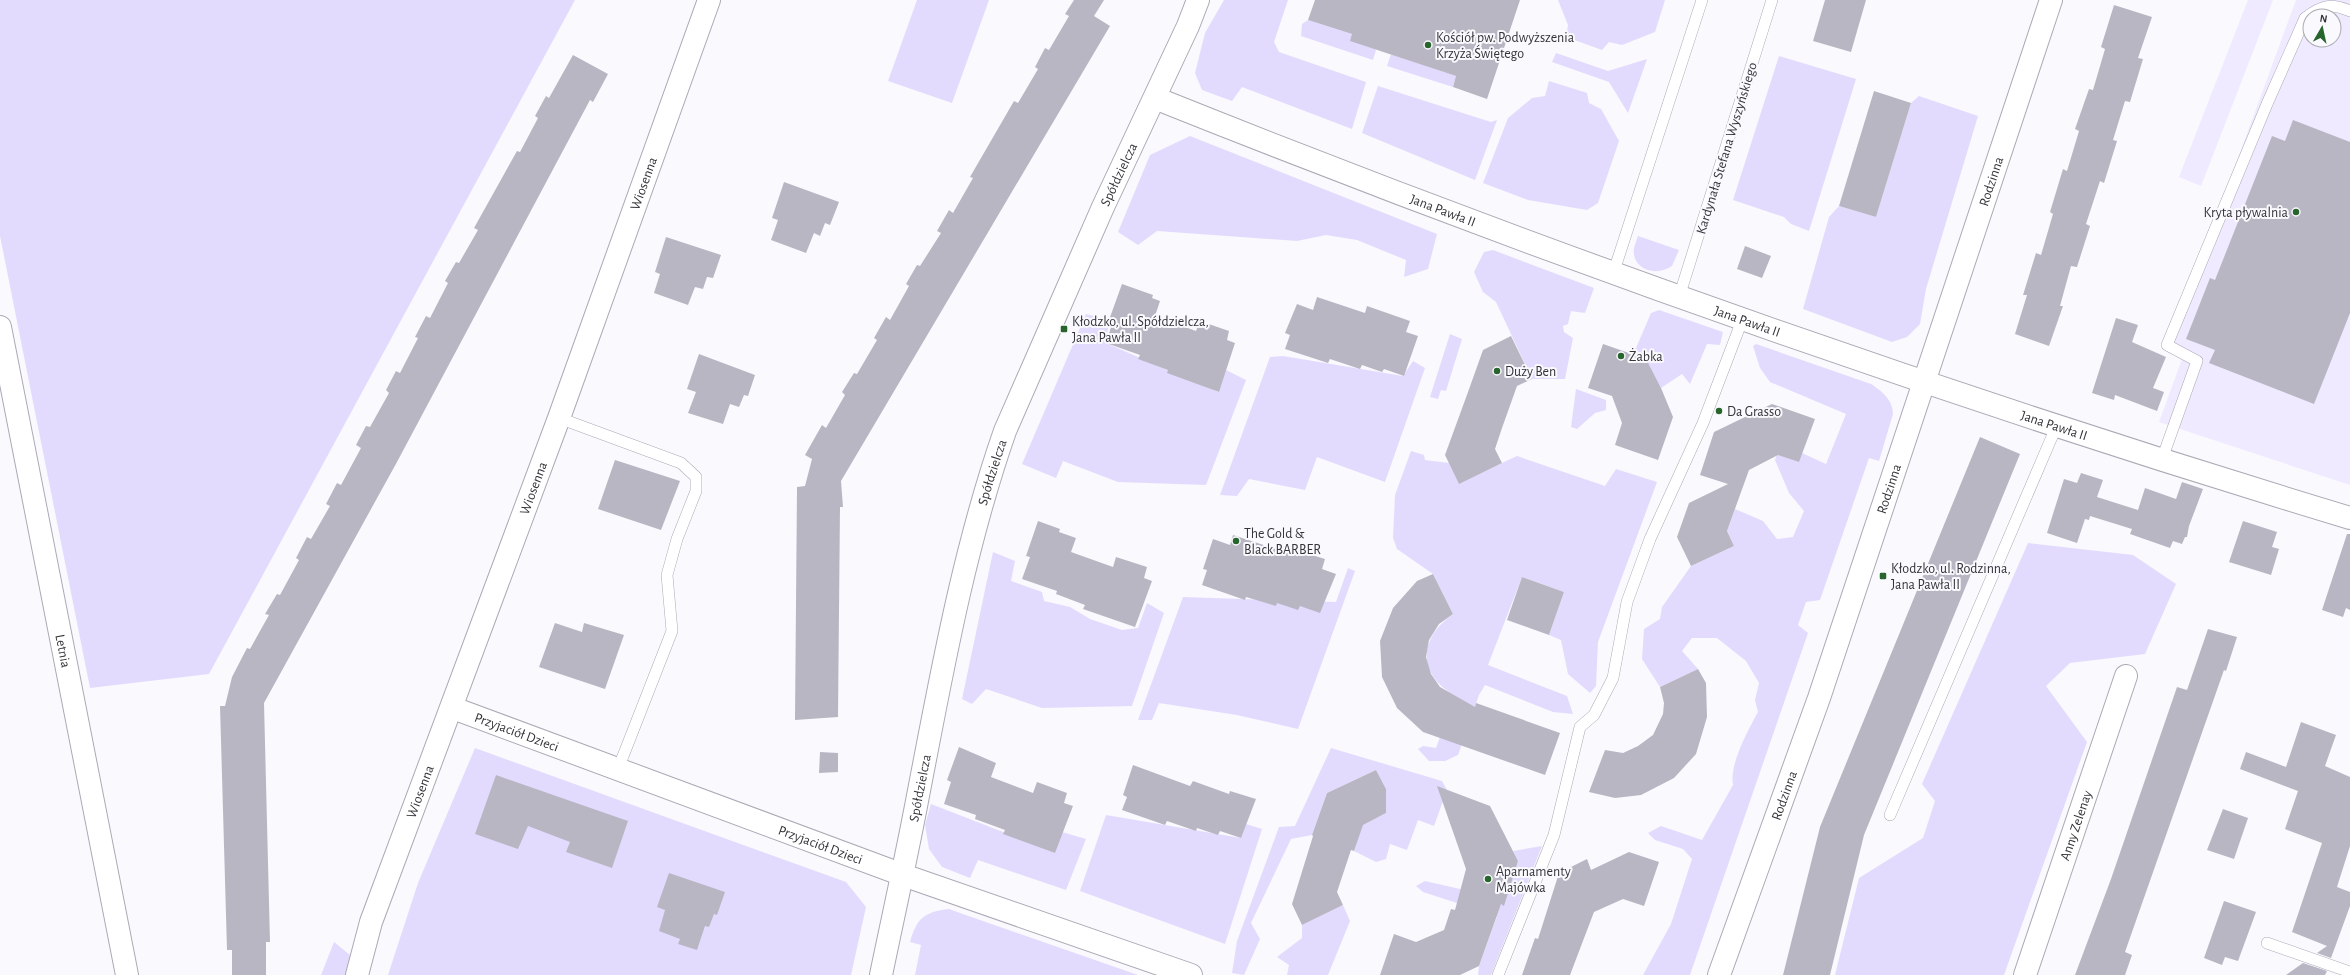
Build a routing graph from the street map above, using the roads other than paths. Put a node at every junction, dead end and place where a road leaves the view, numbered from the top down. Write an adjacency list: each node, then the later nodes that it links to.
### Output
1 (709, 0): 13 (street, Wiosenna)
2 (1198, 0): 7 (street, Spółdzielcza)
3 (1702, 0): 8 (lane)
4 (1772, 0): 9 (lane, Kardynała Stefana Wyszyńskiego)
5 (2051, 0): 12 (street, Rodzinna)
6 (2350, 11): 15 (lane)
7 (1154, 98): 8 (street, Jana Pawła II); 21 (street, Spółdzielcza)
8 (1613, 274): 9 (street, Jana Pawła II)
9 (1679, 297): 10 (street, Jana Pawła II)
10 (1743, 318): 12 (street, Jana Pawła II); 28 (lane)
11 (0, 327): 24 (street, Letnia)
12 (1926, 382): 14 (street, Jana Pawła II); 29 (street, Rodzinna)
13 (559, 418): 18 (street, Wiosenna); 19 (lane)
14 (2057, 425): 15 (street, Jana Pawła II); 20 (lane)
15 (2162, 459): 16 (street, Jana Pawła II)
16 (2350, 518)
17 (2126, 676): 30 (street, Anny Zelenay)
18 (453, 708): 19 (street, Przyjaciół Dzieci); 25 (street, Wiosenna)
19 (618, 769): 21 (street, Przyjaciół Dzieci)
20 (1890, 815)
21 (903, 875): 26 (street, Spółdzielcza); 27 (street, Przyjaciół Dzieci)
22 (2267, 943): 23 (lane)
23 (2350, 972)
24 (127, 975)
25 (357, 975)
26 (881, 975)
27 (1191, 975)
28 (1498, 975)
29 (1719, 975)
30 (2025, 975)

